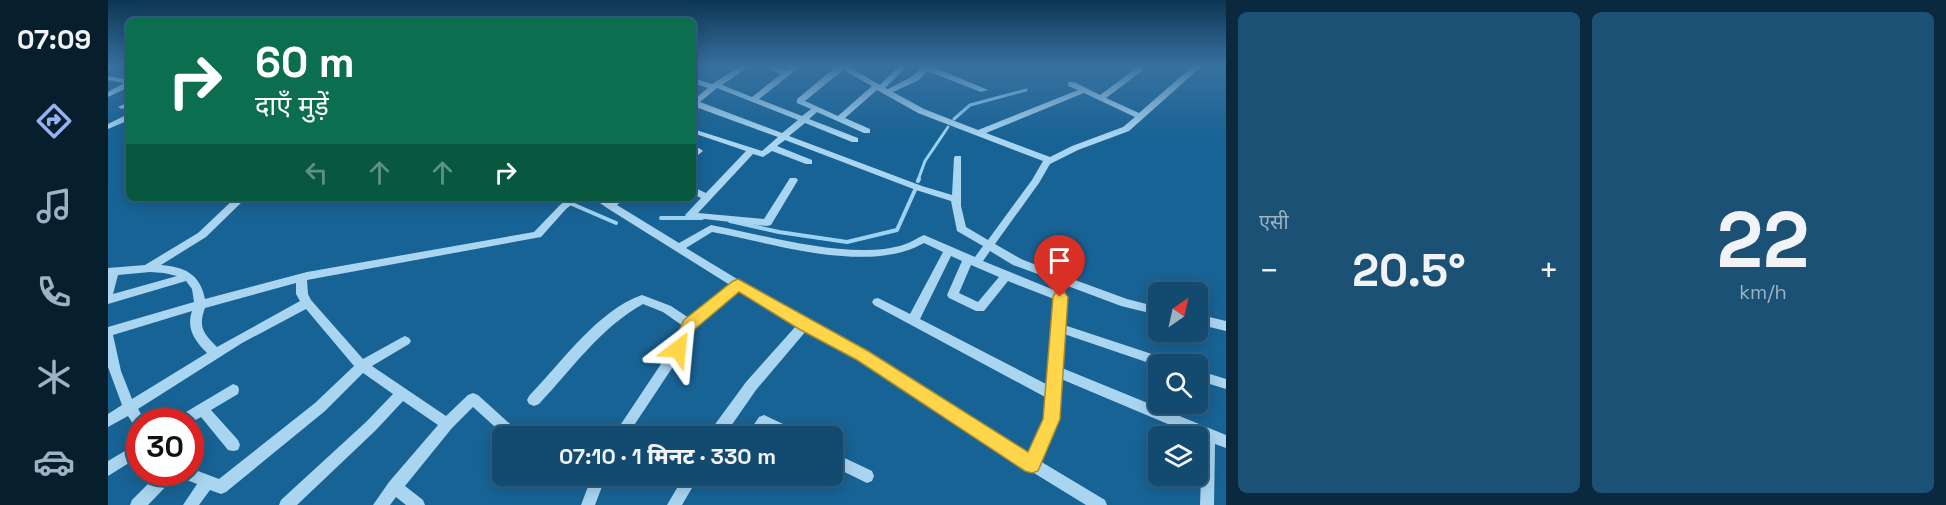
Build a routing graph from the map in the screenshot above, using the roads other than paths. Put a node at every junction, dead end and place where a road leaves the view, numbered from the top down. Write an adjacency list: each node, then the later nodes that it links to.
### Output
1 (882, 89): 17 (street)
2 (711, 90): 12 (street)
3 (725, 90): 11 (street)
4 (767, 90): 11 (street)
5 (814, 90): 14 (street)
6 (883, 90): 22 (street)
7 (1085, 90): 10 (street); 22 (street)
8 (1113, 90): 10 (street)
9 (1172, 90): 15 (street)
10 (1101, 98): 15 (street)
11 (753, 100): 18 (street)
12 (696, 101)
13 (696, 104): 23 (street)
14 (816, 109): 17 (street); 18 (street)
15 (1141, 117): 28 (street)
16 (126, 118): 19 (street)
17 (840, 118): 20 (street)
18 (803, 120): 23 (street); 24 (street)
19 (108, 127)
20 (867, 131)
21 (696, 132): 26 (street)
22 (978, 133): 28 (street)
23 (783, 137): 25 (street); 33 (street)
24 (855, 140)
25 (771, 147): 26 (street); 29 (street)
26 (750, 152): 32 (street)
27 (958, 158): 33 (street)
28 (1050, 160): 37 (street)
29 (809, 162)
30 (793, 180): 32 (street)
31 (696, 191): 32 (street)
32 (706, 196)
33 (956, 199): 37 (street)
34 (238, 201): 41 (street)
35 (571, 201): 46 (street)
36 (615, 202): 38 (street)
37 (989, 245): 40 (street); 44 (street)
38 (678, 248): 39 (street); 47 (street)
39 (949, 250): 40 (street); 55 (street)
40 (973, 260): 43 (street); 43 (street)
41 (147, 268): 42 (street); 45 (street)
42 (110, 272): 48 (street)
43 (1006, 276): 49 (street)
44 (1059, 276): 49 (street); 54 (street)
45 (188, 277): 50 (street); 53 (street)
46 (301, 278): 52 (street); 53 (street)
47 (738, 285): 57 (street); 58 (street)
48 (108, 293)
49 (1060, 297): 60 (street)
50 (108, 300)
51 (879, 302): 55 (street)
52 (307, 303): 63 (street); 66 (street)
53 (200, 304): 61 (street); 63 (street)
54 (1148, 308)
55 (913, 320): 72 (street)
56 (1208, 322): 59 (street)
57 (690, 324): 73 (street); 81 (street)
58 (804, 325): 82 (street); 92 (street)
59 (1226, 326)
60 (1059, 328): 64 (street); 67 (street)
61 (108, 334): 65 (street)
62 (405, 341): 66 (street)
63 (216, 354): 74 (street)
64 (1148, 358)
65 (110, 364): 74 (street)
66 (362, 366): 71 (street); 97 (street)
67 (1055, 371): 72 (street); 85 (street)
68 (1208, 378): 69 (street)
69 (1226, 384)
70 (233, 390): 75 (street)
71 (401, 394): 79 (street); 105 (street)
72 (1052, 394): 92 (street)
73 (534, 400)
74 (129, 408)
75 (204, 408)
76 (126, 410): 78 (street)
77 (204, 411): 89 (street)
78 (108, 421)
79 (447, 424): 80 (street); 102 (street)
80 (503, 426)
81 (627, 426)
82 (722, 426)
83 (760, 426): 84 (street)
84 (774, 426)
85 (1188, 426)
86 (1208, 434): 88 (street)
87 (1208, 442): 95 (street)
88 (1226, 442)
89 (233, 445)
90 (126, 457): 93 (street)
91 (843, 464): 94 (street)
92 (1032, 464): 110 (street)
93 (108, 469)
94 (867, 476)
95 (1208, 478)
96 (204, 481): 97 (street)
97 (207, 482): 104 (street)
98 (156, 486): 103 (street)
99 (593, 486): 108 (street)
100 (686, 486): 109 (street)
101 (1208, 486): 111 (street)
102 (394, 487): 106 (street); 107 (street)
103 (136, 505)
104 (190, 505)
105 (286, 505)
106 (380, 505)
107 (418, 505)
108 (588, 505)
109 (674, 505)
110 (1101, 505)
111 (1207, 505)

